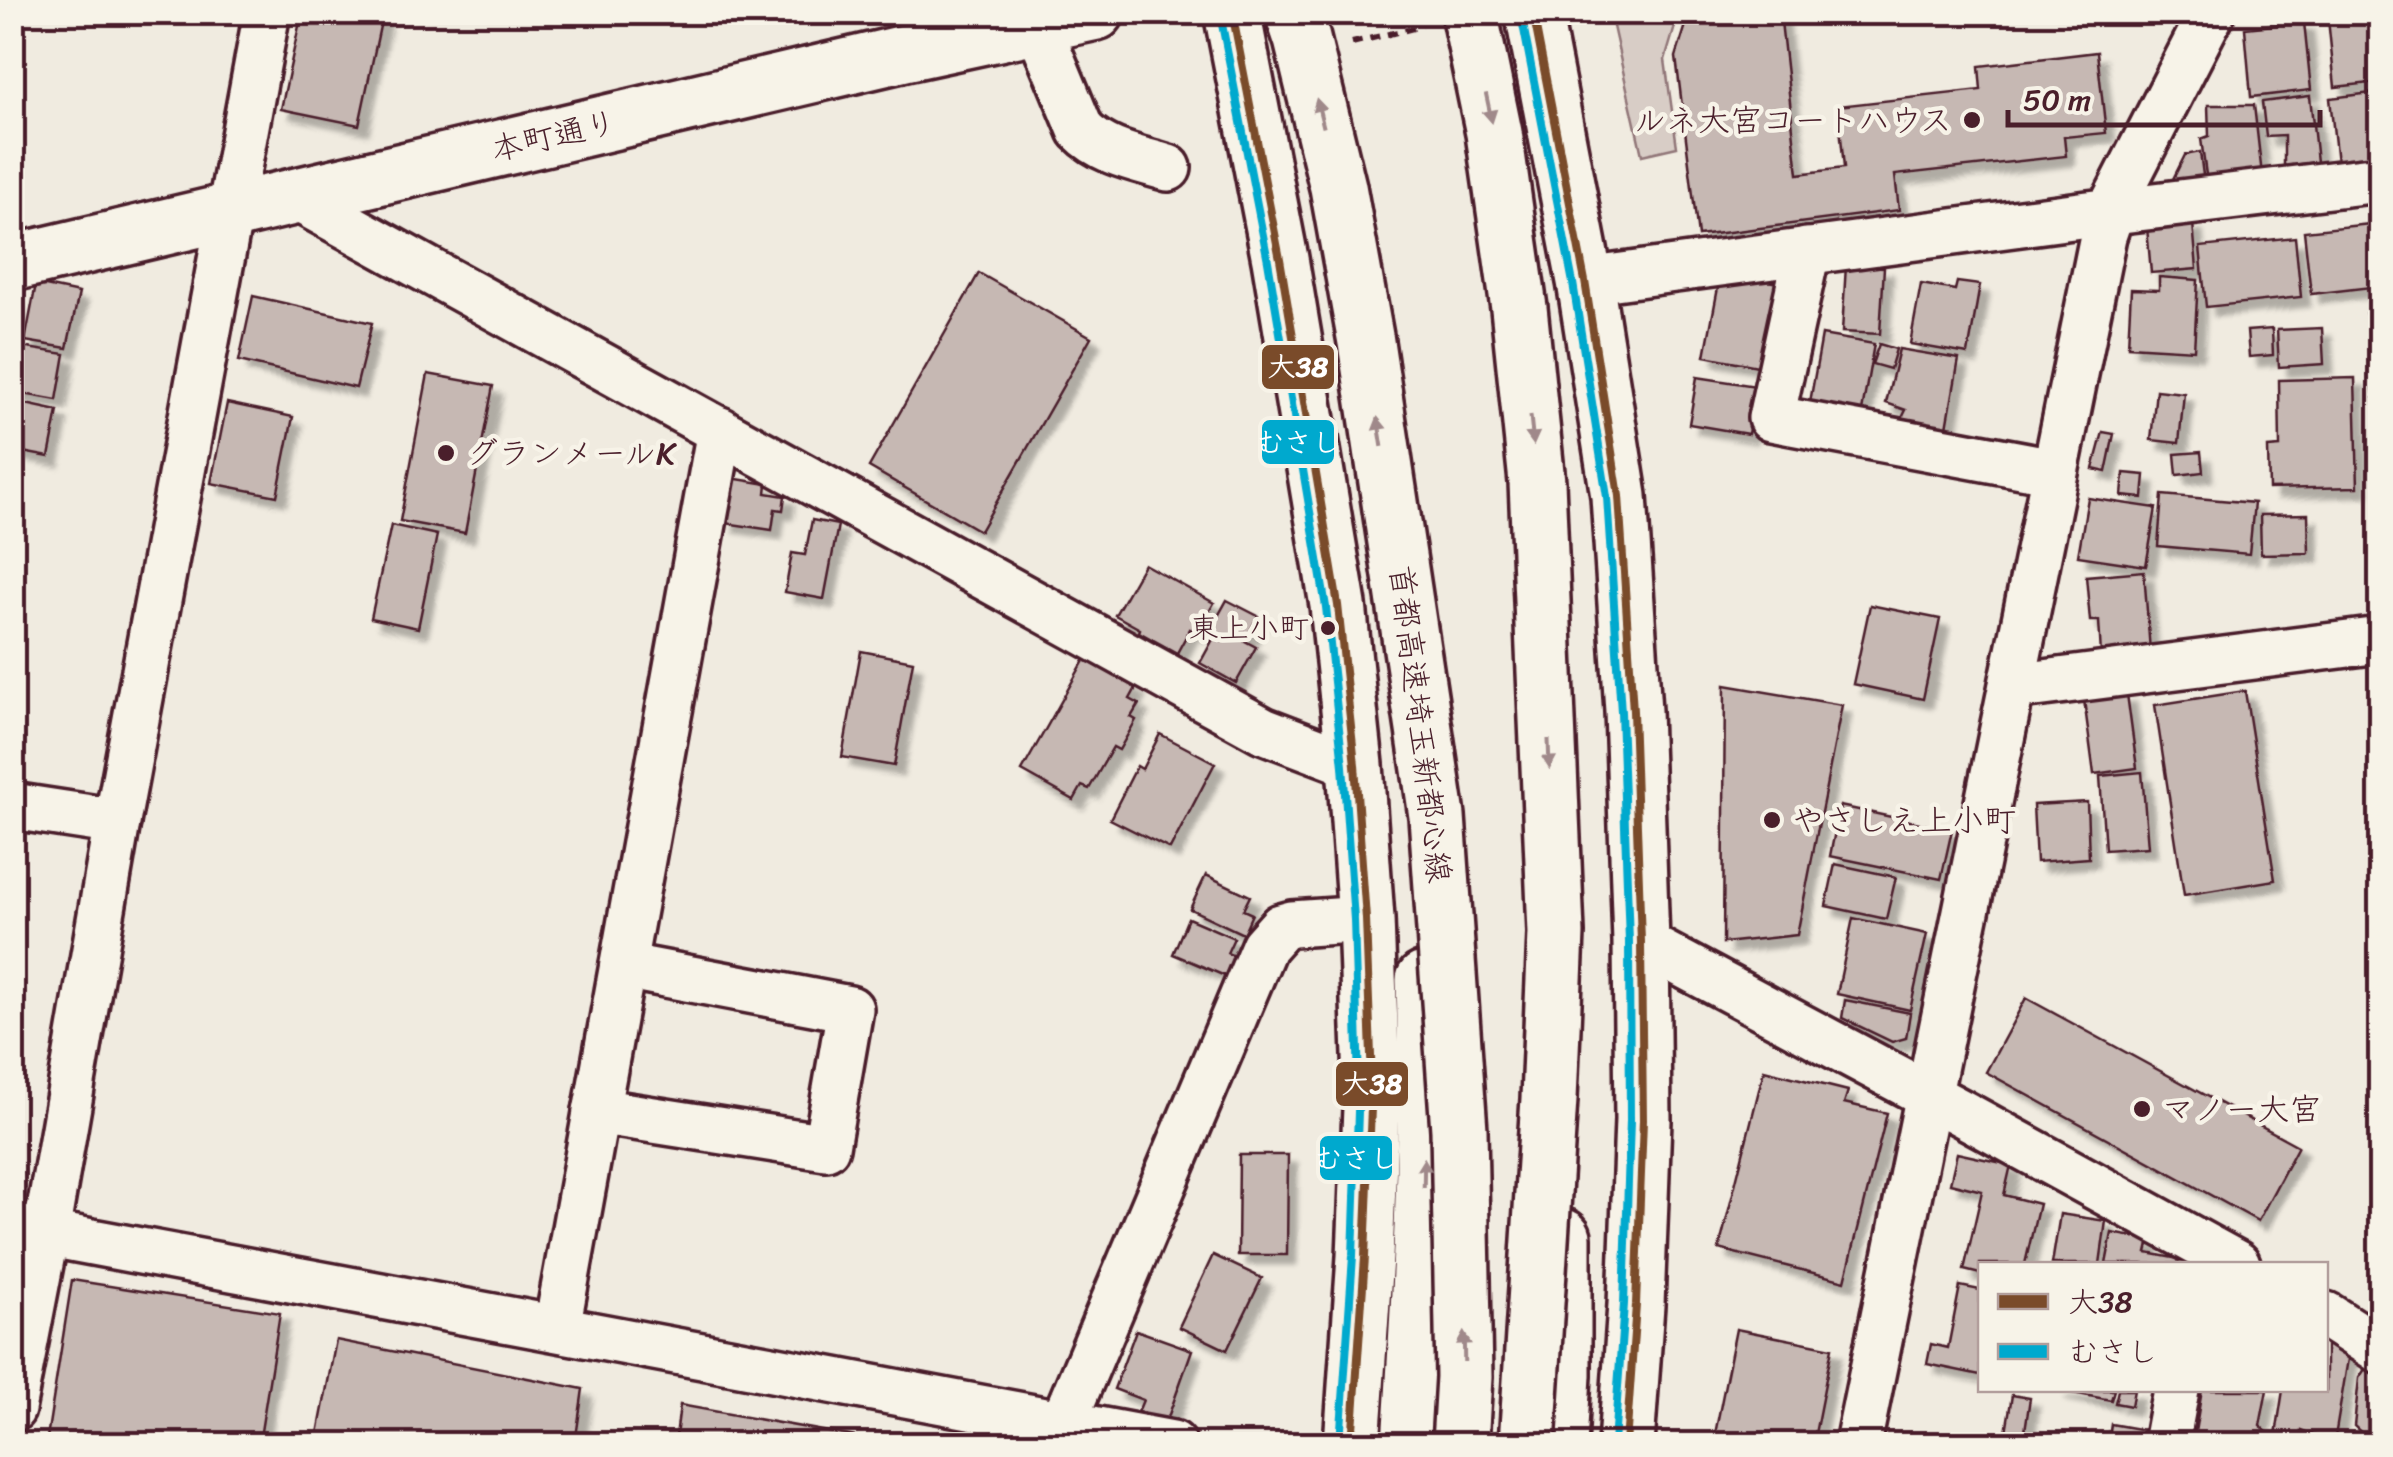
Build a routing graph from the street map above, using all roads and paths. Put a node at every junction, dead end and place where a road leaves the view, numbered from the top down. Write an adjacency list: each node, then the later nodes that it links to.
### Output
1 (267, 12): 13 (street)
2 (1096, 12): 8 (main road, 本町通り)
3 (1232, 12): 23 (main road)
4 (1293, 12): 20 (main road, 首都高速埼玉新都心線, one-way to 4, bridge)
5 (1533, 12): 17 (main road)
6 (2212, 12): 14 (street)
7 (1454, 17): 9 (path); 30 (main road, one-way to 30, bridge)
8 (1038, 26): 10 (street); 12 (main road, 本町通り)
9 (1344, 45)
10 (1168, 168)
11 (2380, 178): 14 (street)
12 (295, 197): 13 (main road, 本町通り); 18 (street)
13 (230, 212): 16 (main road, 本町通り); 25 (street)
14 (2111, 212): 15 (street); 19 (street)
15 (1807, 251): 17 (street); 19 (street)
16 (12, 262)
17 (1585, 280): 27 (main road)
18 (720, 430): 23 (street); 28 (street)
19 (2054, 470): 22 (street)
20 (1389, 493): 42 (main road, one-way to 20, bridge); 43 (main road, 首都高速埼玉新都心線, one-way to 20, bridge)
21 (2380, 640): 22 (street)
22 (2012, 688): 29 (street)
23 (1355, 765): 26 (main road)
24 (12, 806): 25 (street)
25 (117, 822): 32 (street)
26 (1366, 919): 39 (street); 41 (main road)
27 (1641, 942): 29 (street); 46 (main road)
28 (622, 966): 31 (street); 31 (street)
29 (1929, 1095): 33 (street); 47 (street)
30 (1550, 1099): 44 (main road, bridge); 45 (main road, bridge)
31 (596, 1111): 35 (street)
32 (29, 1230): 35 (street); 38 (street)
33 (2213, 1258)
34 (2328, 1316): 36 (street)
35 (557, 1328): 39 (street)
36 (2380, 1350)
37 (2176, 1392): 48 (street)
38 (12, 1410)
39 (1058, 1434): 40 (street)
40 (1173, 1444)
41 (1352, 1444)
42 (1410, 1444)
43 (1460, 1444)
44 (1527, 1444)
45 (1560, 1444)
46 (1626, 1444)
47 (1858, 1444)
48 (2166, 1444)

